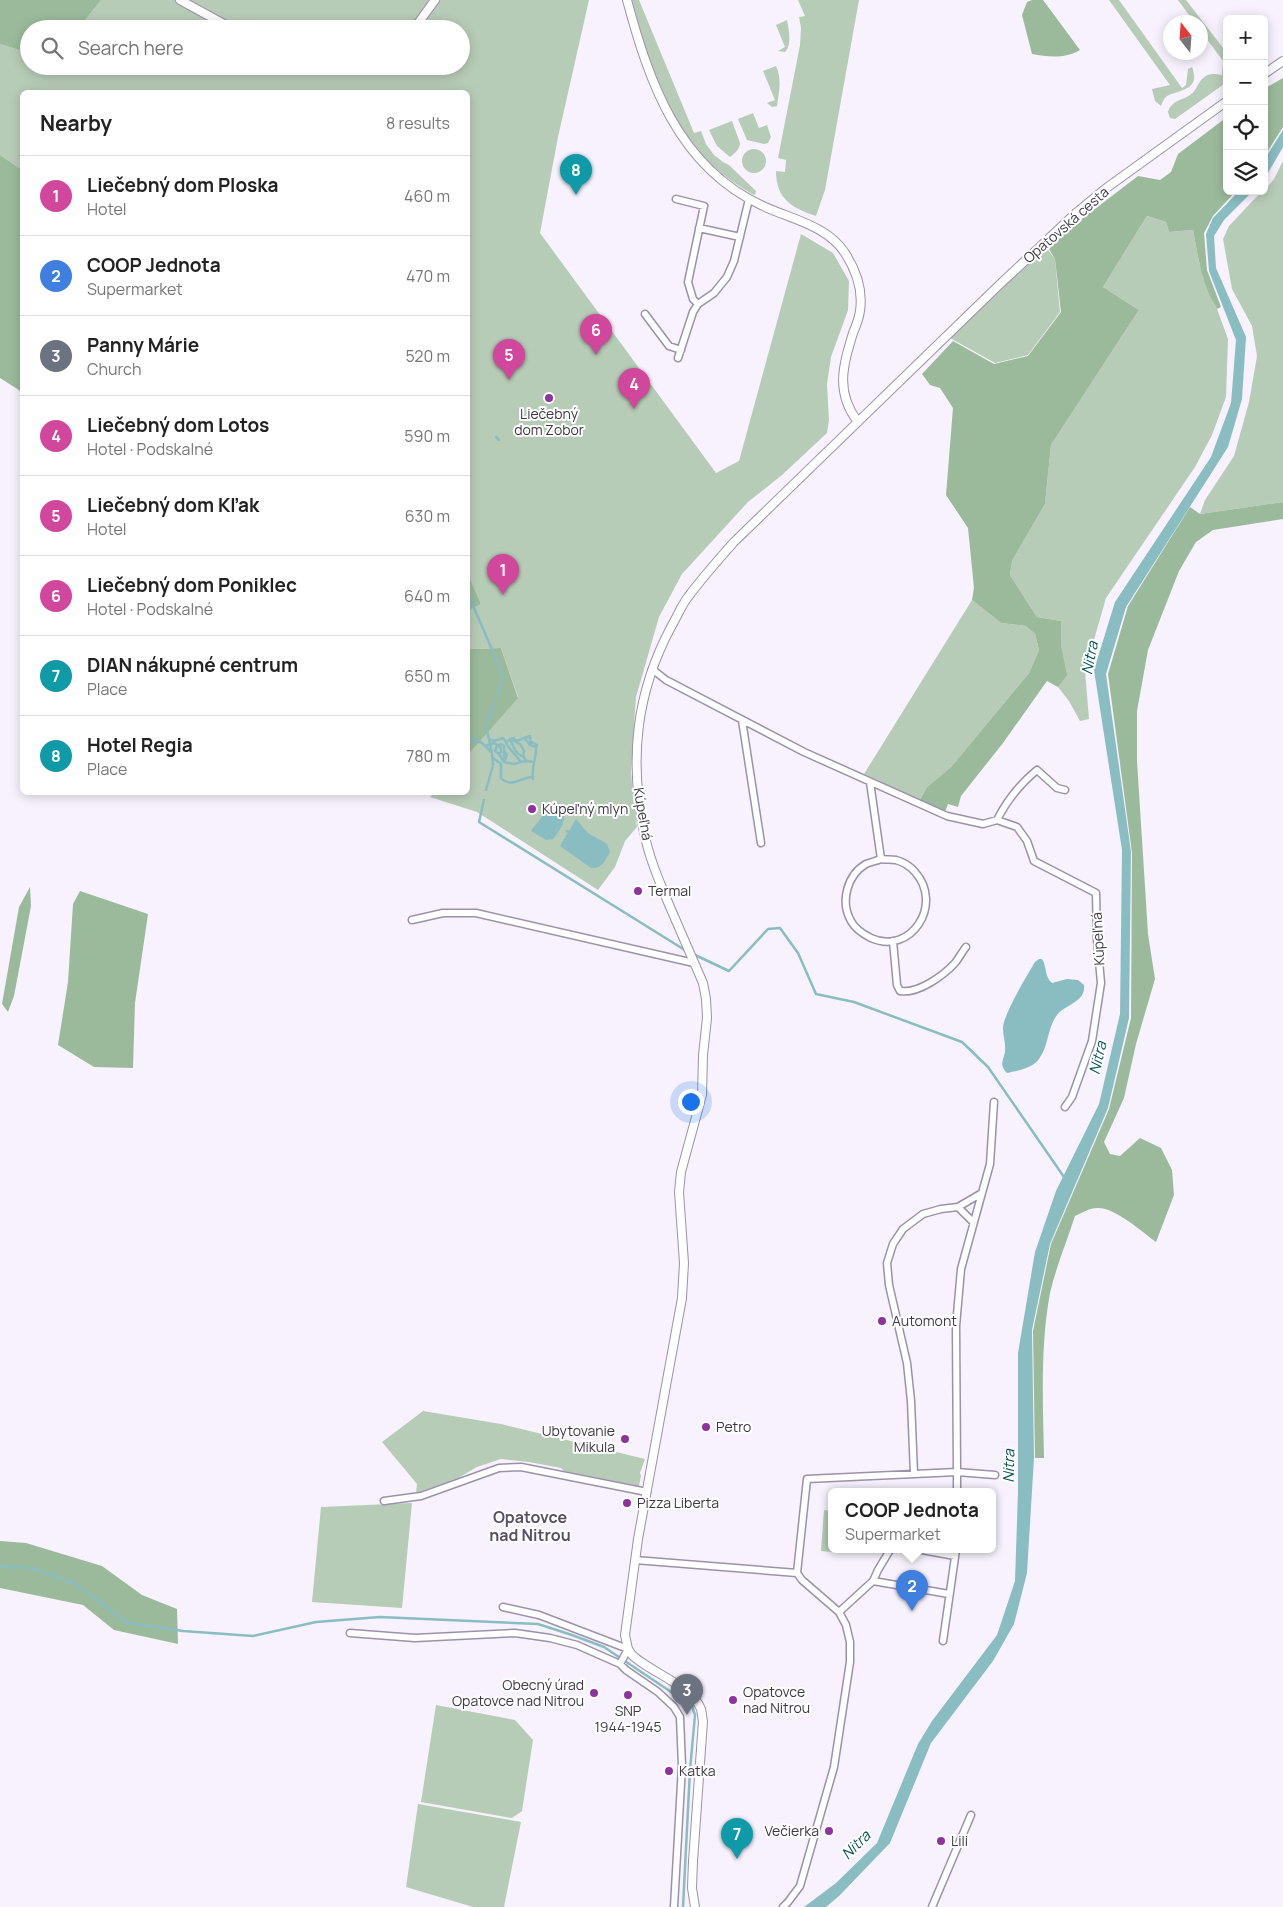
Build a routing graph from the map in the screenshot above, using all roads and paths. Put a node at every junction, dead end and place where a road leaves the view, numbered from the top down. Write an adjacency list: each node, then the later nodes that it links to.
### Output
1 (180, 0): 4 (street)
2 (435, 0): 5 (street)
3 (627, 0): 10 (street)
4 (217, 20)
5 (421, 20)
6 (1283, 60): 7 (street)
7 (1268, 71)
8 (1223, 104): 17 (street, Opatovská cesta)
9 (676, 199): 11 (street)
10 (749, 199): 12 (street); 17 (street)
11 (699, 228): 12 (street); 13 (street)
12 (740, 237): 13 (street)
13 (698, 304): 15 (street)
14 (645, 314): 15 (street)
15 (681, 350): 16 (street)
16 (678, 358)
17 (858, 422): 18 (street, Kúpeľná)
18 (652, 669): 19 (street, Kúpeľná); 28 (street, Kúpeľná)
19 (742, 720): 20 (street, Kúpeľná); 23 (street)
20 (870, 782): 22 (street, Kúpeľná); 24 (street)
21 (1065, 790): 22 (street)
22 (997, 820): 30 (street, Kúpeľná)
23 (761, 843)
24 (881, 860): 26 (street); 26 (street)
25 (412, 920): 28 (street)
26 (892, 941): 27 (street)
27 (966, 946)
28 (694, 963): 38 (street, Kúpeľná)
29 (994, 1102): 31 (street)
30 (1065, 1107)
31 (982, 1194): 32 (street); 33 (street)
32 (958, 1207): 33 (street); 35 (street)
33 (973, 1222): 34 (street)
34 (957, 1472): 35 (street); 36 (street); 37 (street)
35 (914, 1474): 43 (street)
36 (995, 1475)
37 (957, 1488)
38 (647, 1492): 39 (street); 42 (street, Kúpeľná)
39 (384, 1500)
40 (888, 1553): 44 (street)
41 (955, 1553): 45 (street)
42 (635, 1560): 43 (street); 50 (street, Kúpeľná)
43 (797, 1573): 47 (street)
44 (873, 1582): 45 (street); 47 (street)
45 (950, 1594): 49 (street)
46 (502, 1607): 50 (street)
47 (839, 1612): 55 (street)
48 (350, 1633): 51 (street)
49 (943, 1641)
50 (628, 1649): 51 (street); 54 (street)
51 (620, 1664): 53 (street)
52 (971, 1816): 56 (street)
53 (674, 1907)
54 (695, 1907)
55 (783, 1907)
56 (932, 1907)

